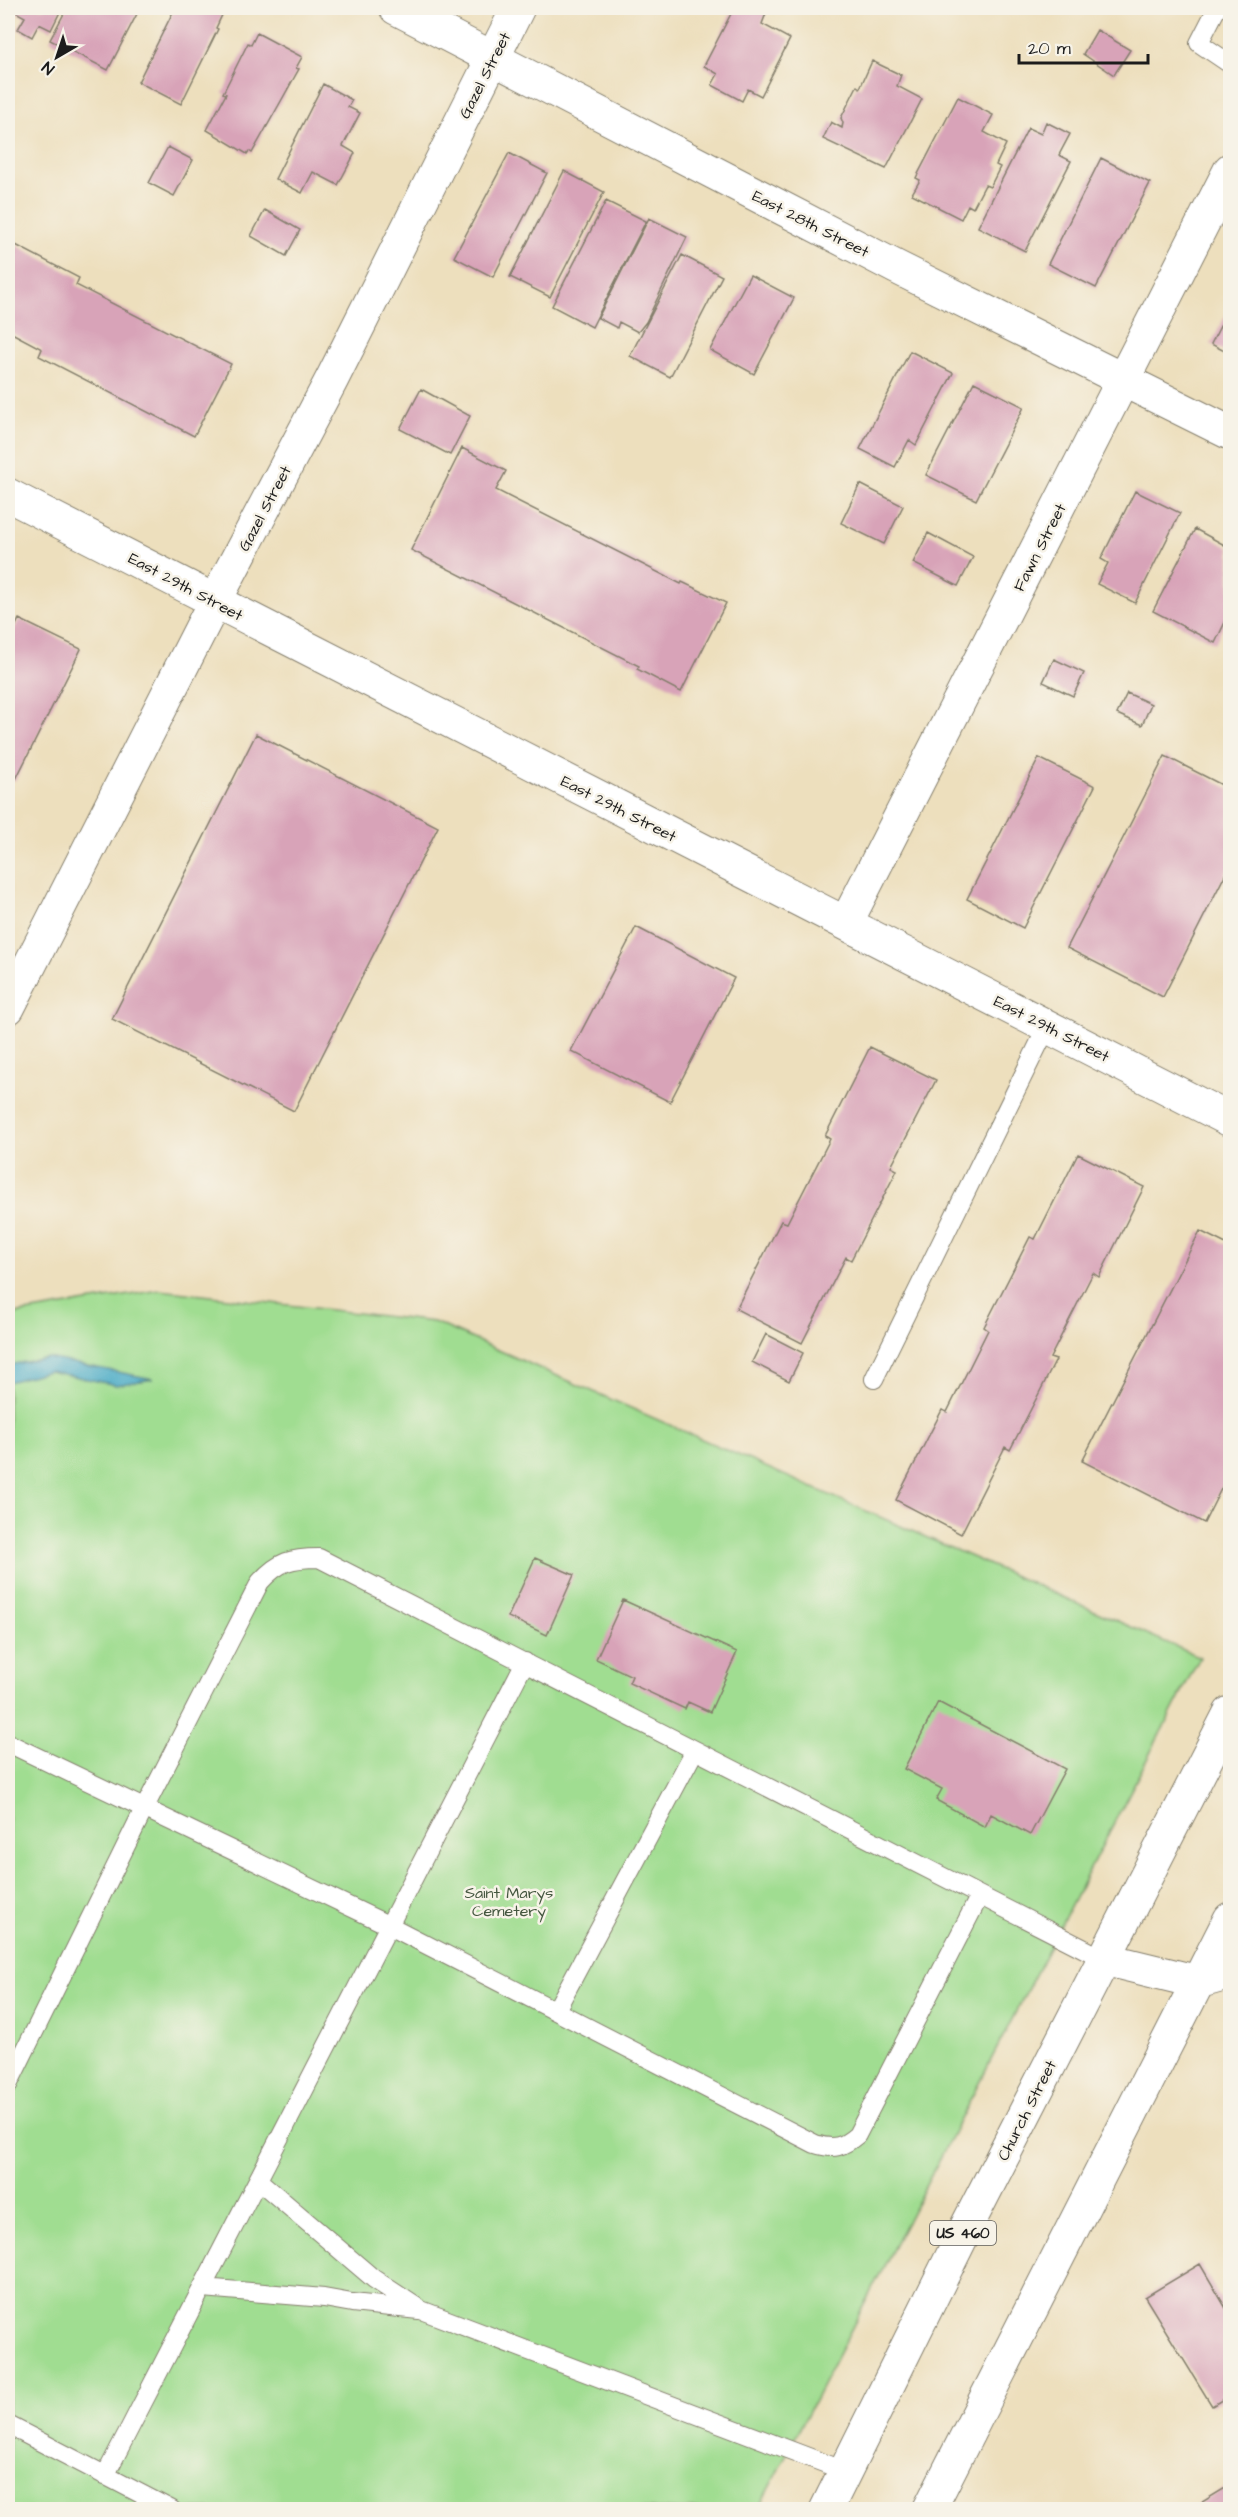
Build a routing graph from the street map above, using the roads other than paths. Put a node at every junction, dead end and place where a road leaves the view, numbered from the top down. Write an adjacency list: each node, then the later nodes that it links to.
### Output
1 (396, 8): 4 (street, East 28th Street)
2 (518, 8): 4 (street, Gazel Street)
3 (1216, 8): 5 (lane)
4 (492, 58): 7 (street, East 28th Street); 10 (street, Gazel Street)
5 (1230, 64)
6 (1230, 170): 7 (street, Fawn Street)
7 (1124, 380): 8 (street, East 28th Street); 11 (street, Fawn Street)
8 (1230, 433)
9 (8, 495): 10 (street, East 29th Street)
10 (215, 601): 11 (street, East 29th Street); 12 (street, Gazel Street)
11 (846, 923): 13 (street, East 29th Street)
12 (8, 1008)
13 (1048, 1025): 14 (street, East 29th Street); 15 (lane)
14 (1228, 1112)
15 (874, 1379)
16 (525, 1662): 19 (lane); 20 (lane); 23 (lane)
17 (1230, 1713): 24 (street, Church Street)
18 (8, 1743): 20 (lane)
19 (695, 1750): 21 (lane); 27 (lane)
20 (144, 1809): 23 (lane); 28 (lane)
21 (979, 1897): 24 (lane); 27 (lane)
22 (1230, 1919): 26 (street)
23 (388, 1925): 27 (lane); 29 (lane)
24 (1104, 1959): 26 (street); 33 (street, Church Street / US 460)
25 (1230, 1973): 26 (street)
26 (1198, 1982): 37 (street)
27 (556, 2010)
28 (8, 2085)
29 (258, 2180): 30 (lane); 31 (lane)
30 (203, 2288): 31 (lane); 34 (lane)
31 (421, 2310): 33 (lane)
32 (8, 2425): 34 (lane)
33 (845, 2471): 36 (street, Church Street / US 460)
34 (105, 2476): 35 (lane)
35 (172, 2510)
36 (826, 2510)
37 (929, 2510)

